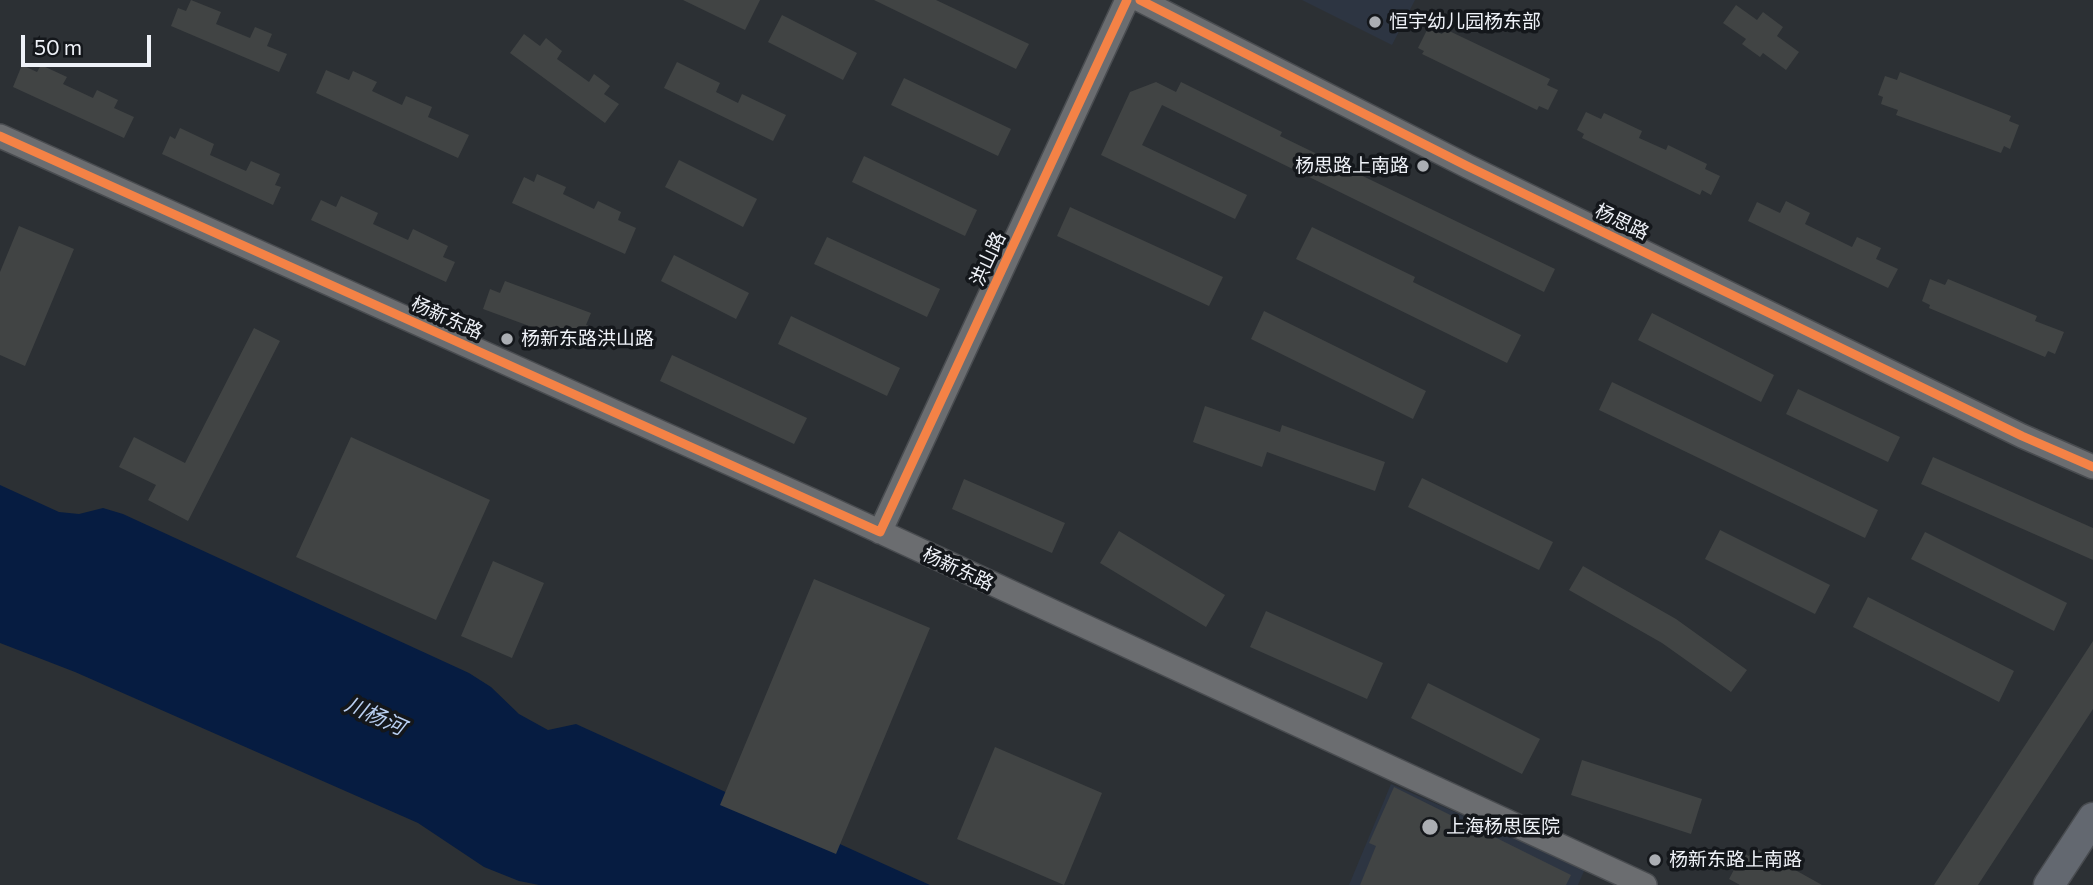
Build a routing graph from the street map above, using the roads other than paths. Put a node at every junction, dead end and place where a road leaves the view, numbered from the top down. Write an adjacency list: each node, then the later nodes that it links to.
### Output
1 (1127, 0): 5 (street, 洪山路)
2 (1140, 0): 4 (street, 杨思路)
3 (0, 136): 5 (street, 杨新东路)
4 (2093, 467)
5 (880, 533): 7 (street, 杨新东路)
6 (2093, 818): 8 (main road)
7 (1646, 885)
8 (2049, 885)

